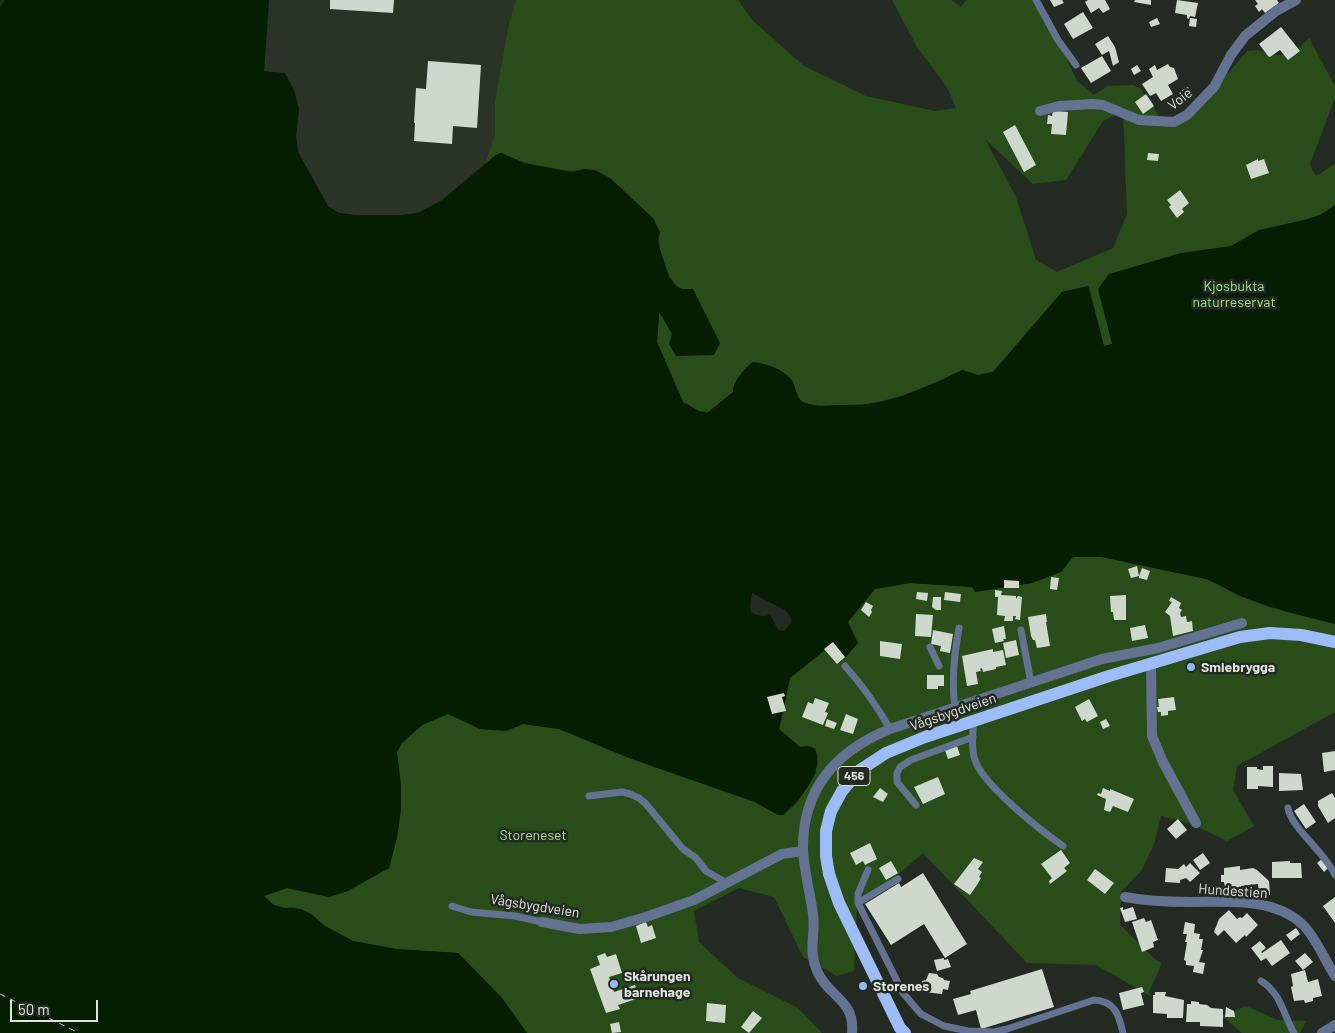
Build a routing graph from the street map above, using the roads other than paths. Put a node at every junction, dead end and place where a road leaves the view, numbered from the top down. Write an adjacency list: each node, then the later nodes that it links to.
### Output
1 (1036, 0): 3 (lane)
2 (1296, 0): 4 (street, Voie)
3 (1076, 65)
4 (1040, 111)
5 (1242, 623): 13 (street, Vågsbygdveien)
6 (959, 628): 14 (lane, Vågsbygdveien)
7 (1021, 630): 13 (lane)
8 (1335, 642): 10 (main road, Vågsbygdveien / 456)
9 (930, 647): 12 (lane)
10 (1151, 663): 15 (main road, Vågsbygdveien / 456); 21 (street)
11 (845, 666): 16 (lane)
12 (939, 666)
13 (1031, 683): 14 (street, Vågsbygdveien)
14 (955, 708): 16 (street, Vågsbygdveien)
15 (973, 721): 17 (lane); 34 (main road, Vågsbygdveien / 456)
16 (890, 729): 23 (street, Vågsbygdveien)
17 (973, 737): 19 (lane); 22 (lane)
18 (589, 796): 27 (lane)
19 (916, 805)
20 (1288, 808): 25 (lane)
21 (1196, 822)
22 (1063, 846)
23 (803, 851): 27 (street, Vågsbygdveien); 35 (street, Vågsbygdveien)
24 (868, 870): 29 (lane)
25 (1335, 875)
26 (898, 879): 29 (lane)
27 (727, 883): 31 (street, Vågsbygdveien)
28 (1125, 896): 32 (street, Hundestien)
29 (858, 903): 36 (lane)
30 (452, 906): 31 (lane, Vågsbygdveien)
31 (542, 922)
32 (1335, 976)
33 (1261, 981): 37 (lane)
34 (902, 1031)
35 (852, 1033)
36 (1123, 1033)
37 (1294, 1033)

